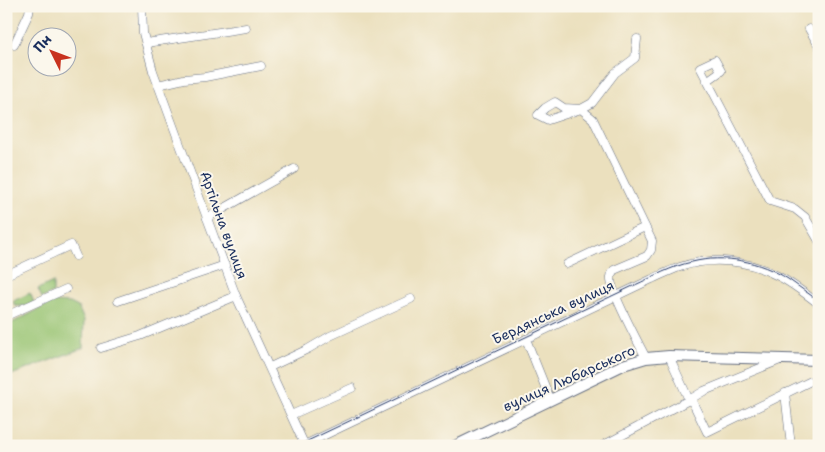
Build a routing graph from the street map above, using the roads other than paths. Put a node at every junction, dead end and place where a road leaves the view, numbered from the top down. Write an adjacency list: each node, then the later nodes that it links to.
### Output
1 (30, 6): 7 (street)
2 (142, 6): 6 (street, Артільна вулиця)
3 (246, 28): 6 (street)
4 (809, 29): 8 (street)
5 (636, 40): 12 (street)
6 (146, 43): 11 (street, Артільна вулиця)
7 (14, 45)
8 (819, 46)
9 (261, 66): 11 (street)
10 (707, 81): 16 (street)
11 (158, 85): 14 (street, Артільна вулиця)
12 (581, 109): 12 (street); 15 (street)
13 (294, 169): 14 (street)
14 (207, 218): 19 (street, Артільна вулиця)
15 (645, 227): 18 (street); 23 (street)
16 (819, 241)
17 (76, 256): 20 (street)
18 (567, 264)
19 (225, 265): 22 (street, Артільна вулиця); 25 (street)
20 (6, 275)
21 (66, 290): 27 (street)
22 (236, 296): 29 (street); 34 (street, Артільна вулиця)
23 (616, 296): 26 (street, Бердянська вулиця); 28 (street, Бердянська вулиця); 31 (street)
24 (411, 299): 34 (street)
25 (118, 301)
26 (819, 304)
27 (6, 316)
28 (526, 339): 38 (street); 41 (street, Бердянська вулиця)
29 (100, 348)
30 (668, 356): 31 (main road, вулиця Любарського); 32 (main road, вулиця Любарського); 39 (street)
31 (646, 358): 38 (main road, вулиця Любарського)
32 (782, 360): 33 (main road, вулиця Любарського); 39 (street)
33 (819, 360)
34 (270, 368): 40 (street, Артільна вулиця)
35 (819, 377): 37 (street)
36 (352, 388): 40 (street)
37 (785, 393): 39 (street); 44 (street)
38 (550, 399): 42 (main road, вулиця Любарського)
39 (689, 400): 43 (street)
40 (291, 415): 41 (street, Артільна вулиця)
41 (304, 445)
42 (455, 446)
43 (602, 446)
44 (791, 446)

